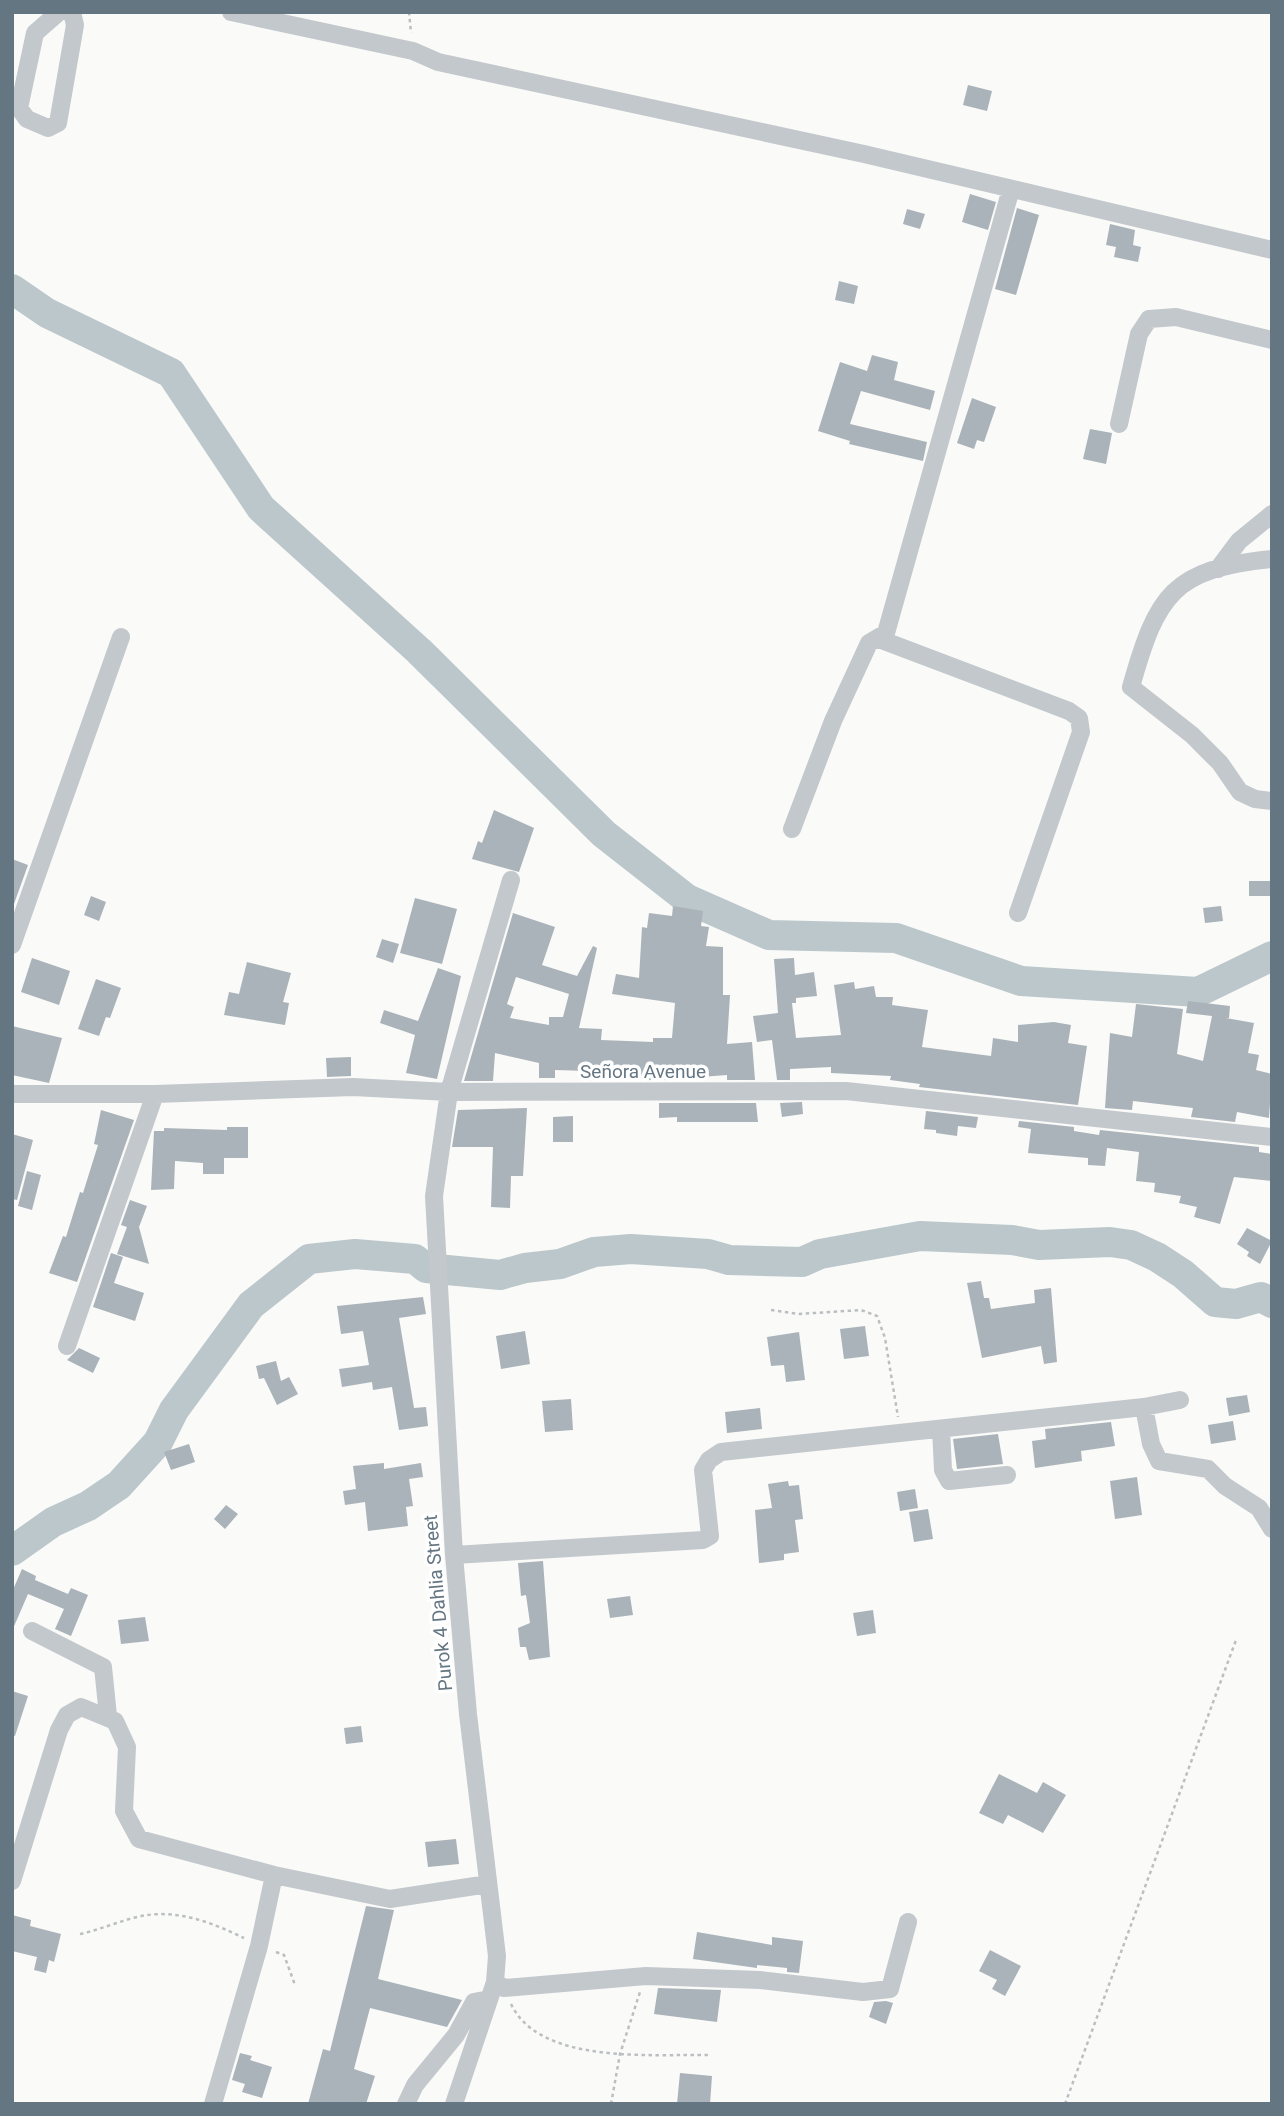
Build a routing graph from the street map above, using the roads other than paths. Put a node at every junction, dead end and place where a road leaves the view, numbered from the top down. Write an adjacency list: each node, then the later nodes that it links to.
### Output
1 (59, 12): 2 (street)
2 (72, 12)
3 (231, 12): 4 (street)
4 (1011, 189): 5 (street); 12 (street)
5 (1272, 250)
6 (1272, 340): 7 (street)
7 (1119, 424)
8 (1272, 514): 10 (street)
9 (1272, 559): 10 (street)
10 (1217, 569): 13 (street)
11 (121, 637): 17 (street)
12 (879, 639): 14 (street); 16 (street)
13 (1272, 801)
14 (792, 829)
15 (511, 880): 18 (street, Purok 4 Dahlia Street)
16 (1018, 913)
17 (12, 946)
18 (449, 1093): 20 (street, Señora Avenue); 21 (street, Señora Avenue); 28 (street, Purok 4 Dahlia Street)
19 (12, 1094): 20 (street, Señora Avenue)
20 (155, 1094): 22 (street)
21 (1272, 1137)
22 (67, 1346)
23 (1180, 1400): 24 (street)
24 (1144, 1407): 25 (street); 27 (street)
25 (942, 1429): 26 (street); 28 (street)
26 (1007, 1475)
27 (1272, 1529)
28 (454, 1555): 33 (street, Purok 4 Dahlia Street)
29 (32, 1631): 30 (street)
30 (108, 1716): 31 (street); 32 (street)
31 (274, 1875): 33 (street); 36 (street)
32 (12, 1881)
33 (488, 1884): 35 (street, Purok 4 Dahlia Street)
34 (908, 1922): 35 (street)
35 (496, 1990): 37 (street); 38 (street, Purok 4 Dahlia Street)
36 (213, 2104)
37 (406, 2104)
38 (454, 2104)

